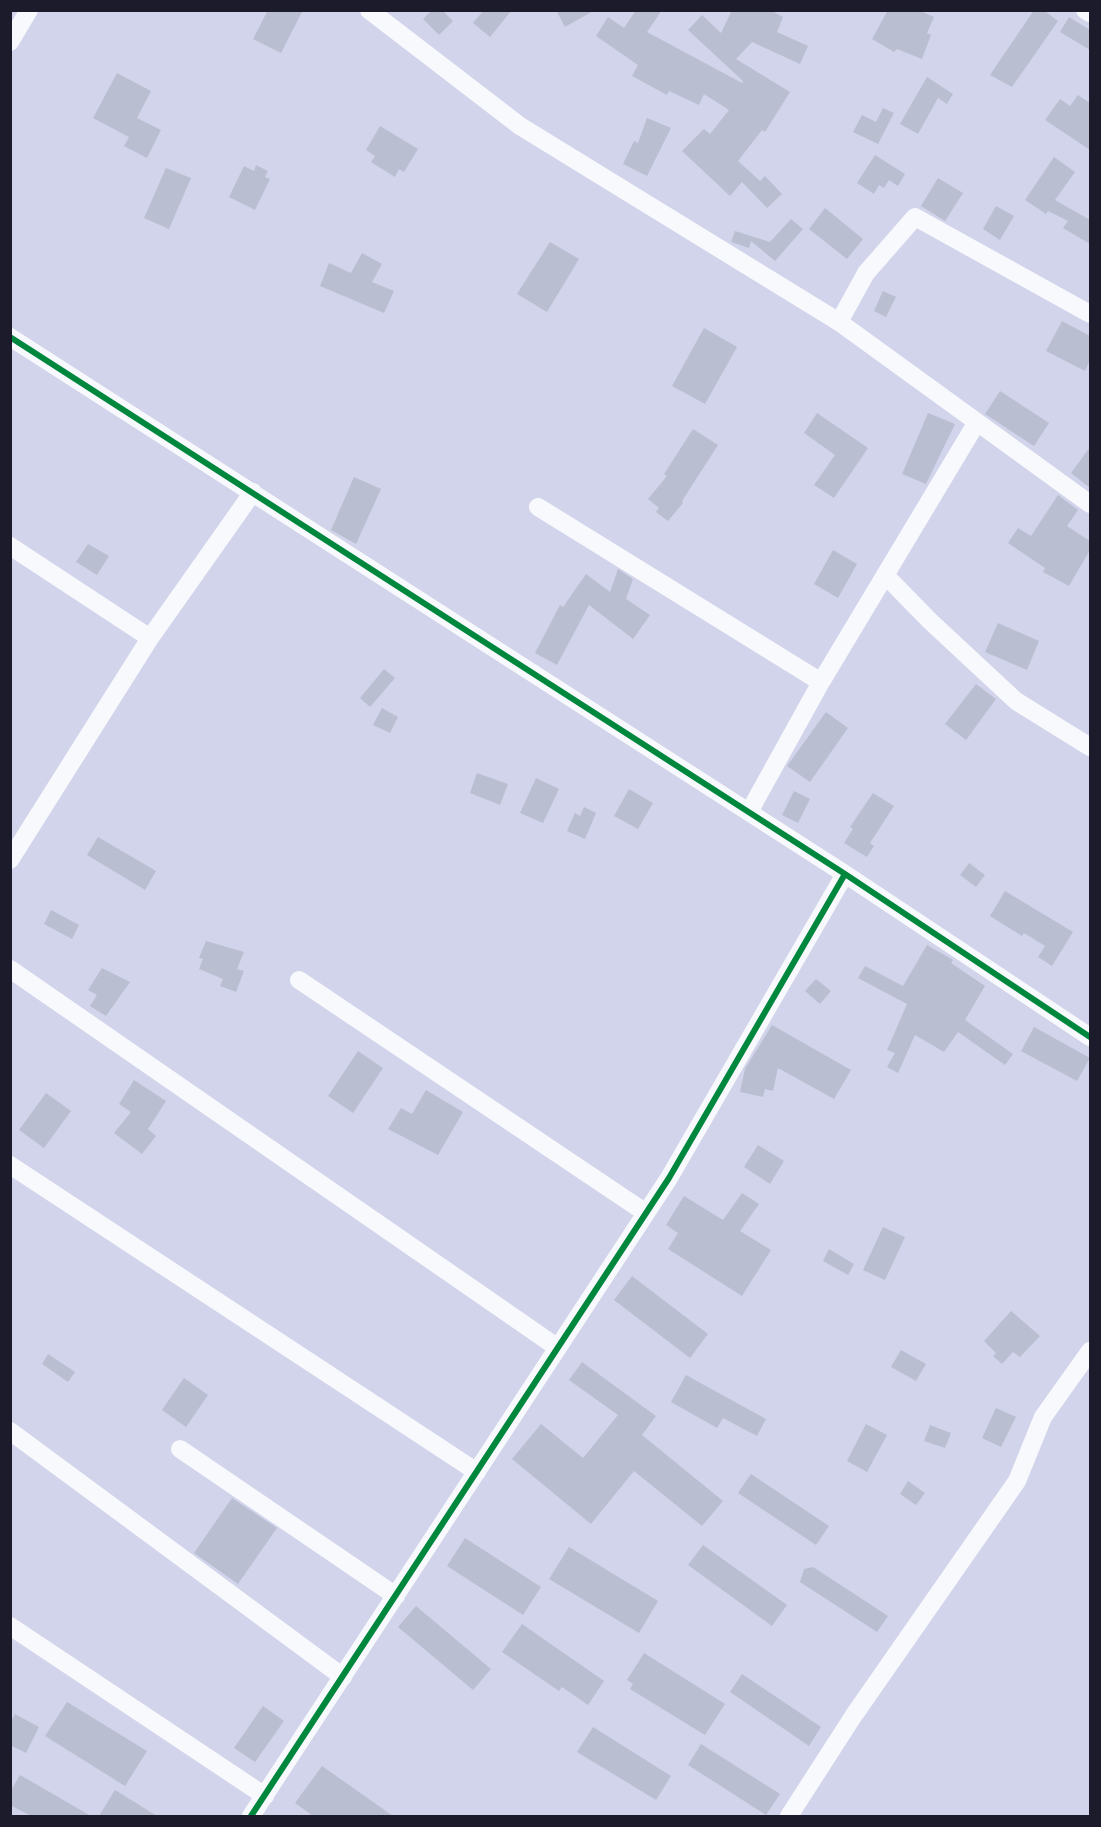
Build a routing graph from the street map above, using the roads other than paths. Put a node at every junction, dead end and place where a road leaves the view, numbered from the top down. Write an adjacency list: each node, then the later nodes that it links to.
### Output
1 (29, 10): 5 (street)
2 (369, 10): 7 (street)
3 (1085, 10): 4 (street)
4 (1090, 13)
5 (10, 42)
6 (1090, 315): 7 (street)
7 (839, 322): 9 (street)
8 (10, 337): 10 (street)
9 (977, 422): 11 (street); 14 (street)
10 (253, 492): 15 (street); 18 (street)
11 (1090, 504)
12 (538, 507): 16 (street)
13 (10, 546): 15 (street)
14 (885, 575): 16 (street); 17 (street)
15 (150, 638): 19 (street)
16 (821, 682): 18 (street)
17 (1090, 747)
18 (749, 812): 20 (street)
19 (10, 860)
20 (845, 874): 23 (street); 25 (street)
21 (10, 969): 26 (street)
22 (299, 980): 25 (street)
23 (1090, 1037)
24 (10, 1165): 30 (street)
25 (646, 1213): 26 (street)
26 (558, 1348): 30 (street)
27 (1090, 1351): 36 (street)
28 (10, 1431): 33 (street)
29 (180, 1449): 31 (street)
30 (477, 1472): 31 (street)
31 (396, 1596): 33 (street)
32 (10, 1626): 34 (street)
33 (343, 1677): 34 (street)
34 (265, 1796): 35 (street)
35 (251, 1816)
36 (789, 1816)

